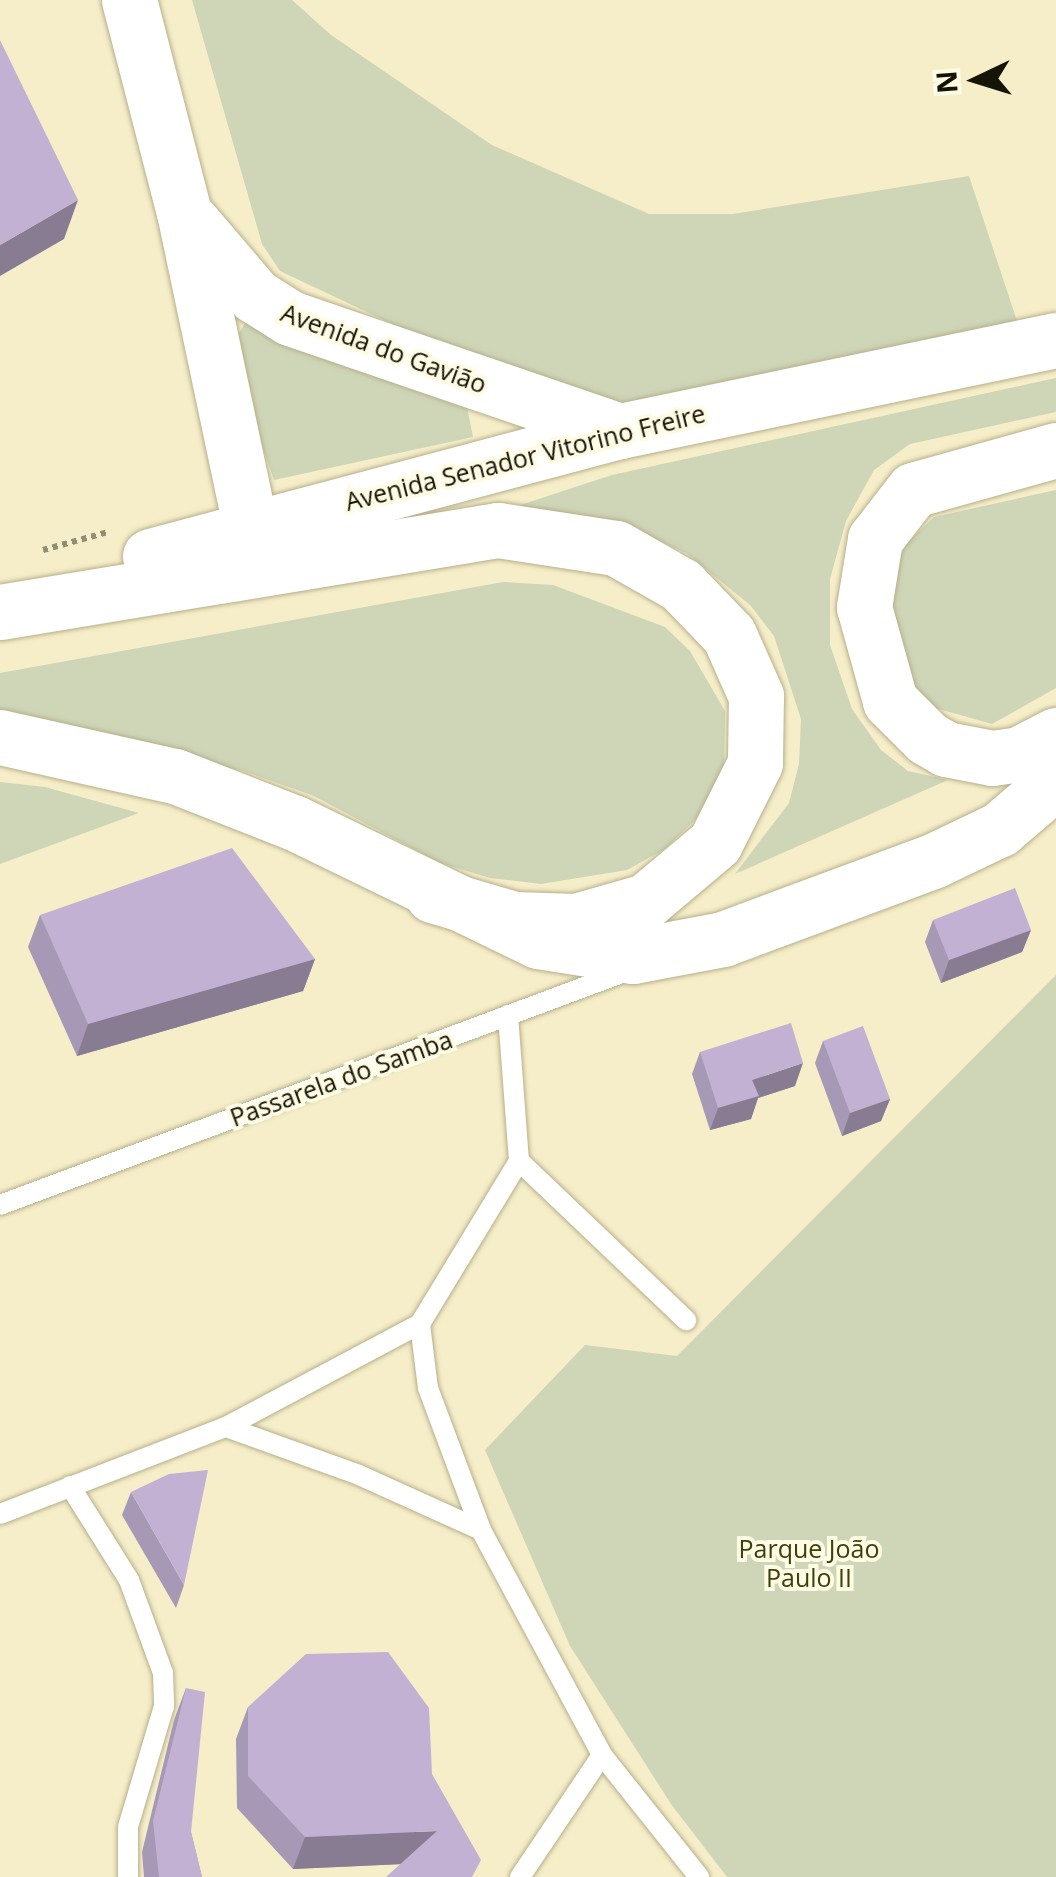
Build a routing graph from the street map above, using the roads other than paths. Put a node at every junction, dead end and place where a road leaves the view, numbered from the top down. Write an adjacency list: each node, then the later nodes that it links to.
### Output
1 (129, 0): 2 (main road, Avenida do Gavião)
2 (184, 212): 4 (main road, Avenida do Gavião); 6 (main road, Avenida do Gavião)
3 (1056, 340): 4 (main road, Avenida Senador Vitorino Freire)
4 (620, 430): 6 (main road, Avenida Senador Vitorino Freire)
5 (1056, 450): 9 (main road)
6 (250, 526): 7 (main road, Avenida Senador Vitorino Freire)
7 (0, 602)
8 (0, 612): 12 (main road)
9 (1056, 735)
10 (0, 737): 12 (main road)
11 (1056, 780): 13 (main road)
12 (432, 895): 13 (main road)
13 (682, 950): 14 (lane, Passarela do Samba)
14 (508, 1015): 15 (lane); 16 (lane, Passarela do Samba)
15 (519, 1161): 17 (lane); 18 (lane)
16 (0, 1205)
17 (686, 1320)
18 (420, 1324): 19 (lane); 22 (lane)
19 (226, 1428): 20 (lane); 22 (lane)
20 (70, 1486): 21 (lane); 24 (lane)
21 (0, 1514)
22 (481, 1530): 23 (lane)
23 (602, 1755): 25 (lane); 26 (lane)
24 (128, 1877)
25 (520, 1877)
26 (699, 1877)

